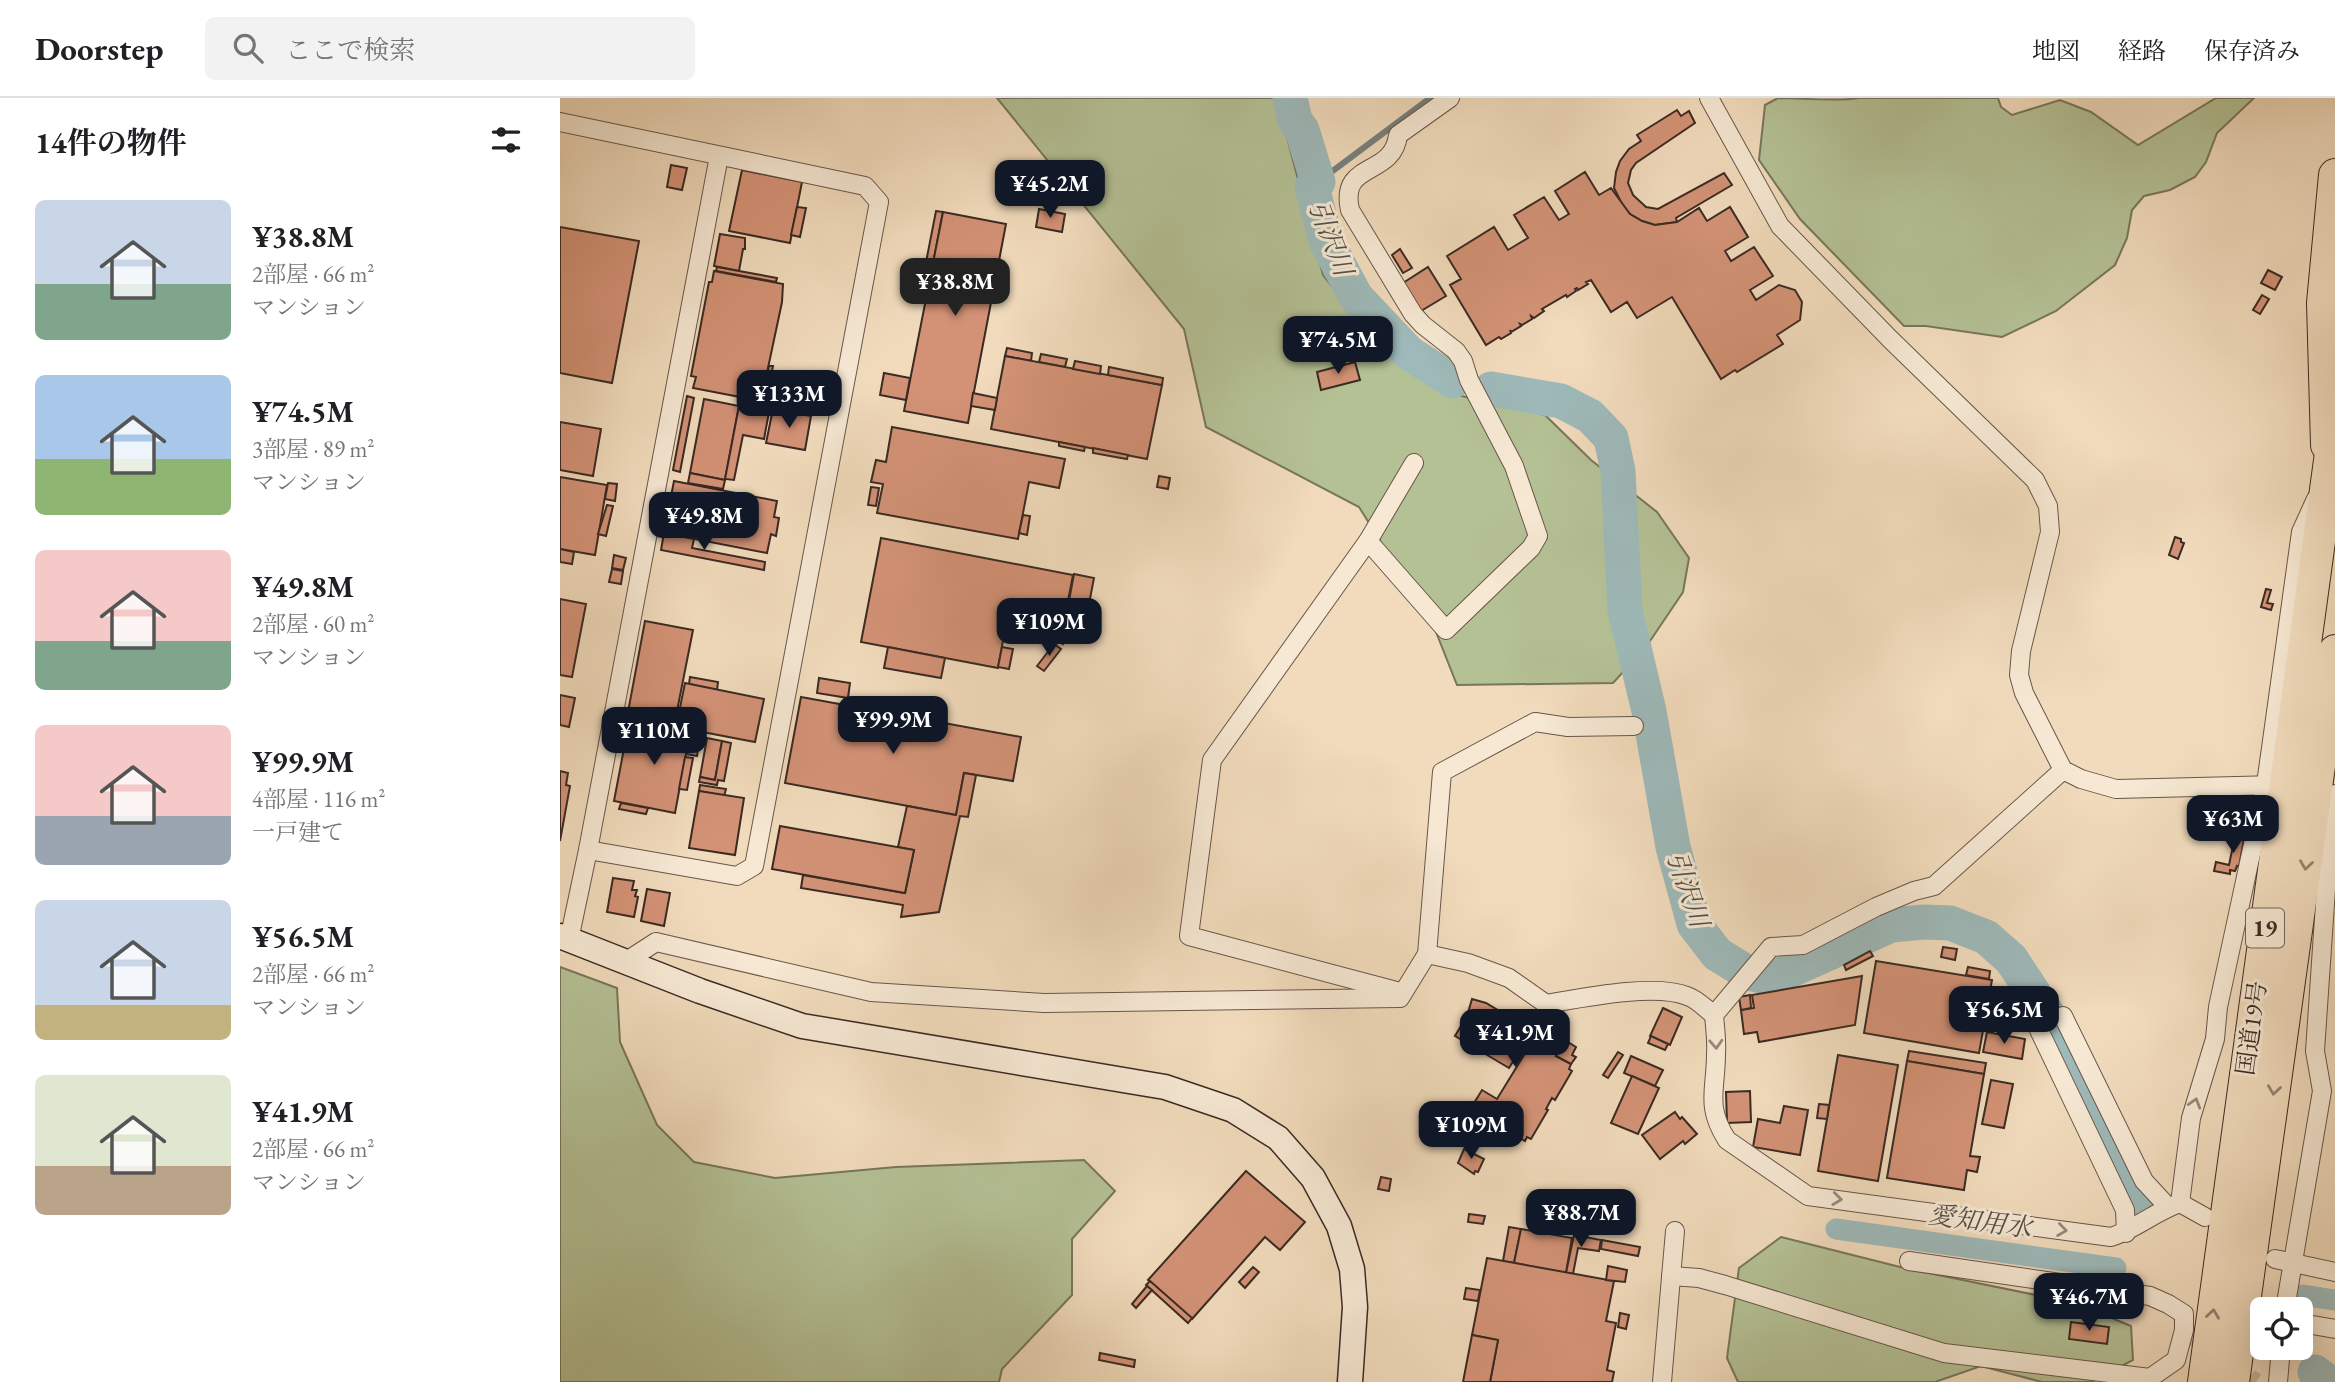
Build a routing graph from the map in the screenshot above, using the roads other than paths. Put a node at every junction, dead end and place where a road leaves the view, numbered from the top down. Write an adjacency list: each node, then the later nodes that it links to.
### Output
1 (1450, 98): 9 (street)
2 (1709, 98): 12 (street)
3 (560, 122): 4 (street)
4 (719, 156): 15 (street); 15 (street)
5 (2335, 175): 8 (highway)
6 (2335, 424): 8 (highway, 国道19号 / 19)
7 (1414, 463): 9 (street)
8 (2328, 474): 13 (highway, 国道19号 / 19)
9 (1368, 541): 19 (street)
10 (2335, 651): 14 (highway, 国道19号 / 19)
11 (1634, 726): 17 (street)
12 (2063, 770): 13 (street); 20 (street)
13 (2275, 785): 23 (street); 43 (highway, 国道19号 / 19, one-way to 13)
14 (2329, 789): 26 (street); 44 (highway, 国道19号 / 19, one-way to 44)
15 (588, 850): 16 (street)
16 (564, 938): 18 (street)
17 (1427, 954): 19 (street); 20 (street)
18 (625, 962): 19 (street); 41 (street)
19 (1404, 993)
20 (1714, 1016): 30 (street, one-way to 30)
21 (2063, 1016): 27 (street)
22 (2039, 1030): 30 (street)
23 (2214, 1039): 24 (street); 27 (street, one-way to 23)
24 (2236, 1041)
25 (2295, 1048): 26 (street)
26 (2315, 1051): 33 (street)
27 (2174, 1205): 28 (street); 30 (street)
28 (2205, 1217)
29 (1675, 1231): 35 (street)
30 (2126, 1233)
31 (2275, 1259): 33 (street)
32 (1909, 1261): 40 (street)
33 (2293, 1264): 34 (street); 36 (street)
34 (2335, 1272)
35 (1671, 1276): 40 (street); 42 (street)
36 (2288, 1297)
37 (2313, 1325): 38 (street)
38 (2335, 1329)
39 (2280, 1360): 45 (street)
40 (2150, 1380)
41 (1350, 1382)
42 (1662, 1382)
43 (2204, 1382)
44 (2233, 1382)
45 (2278, 1382)

